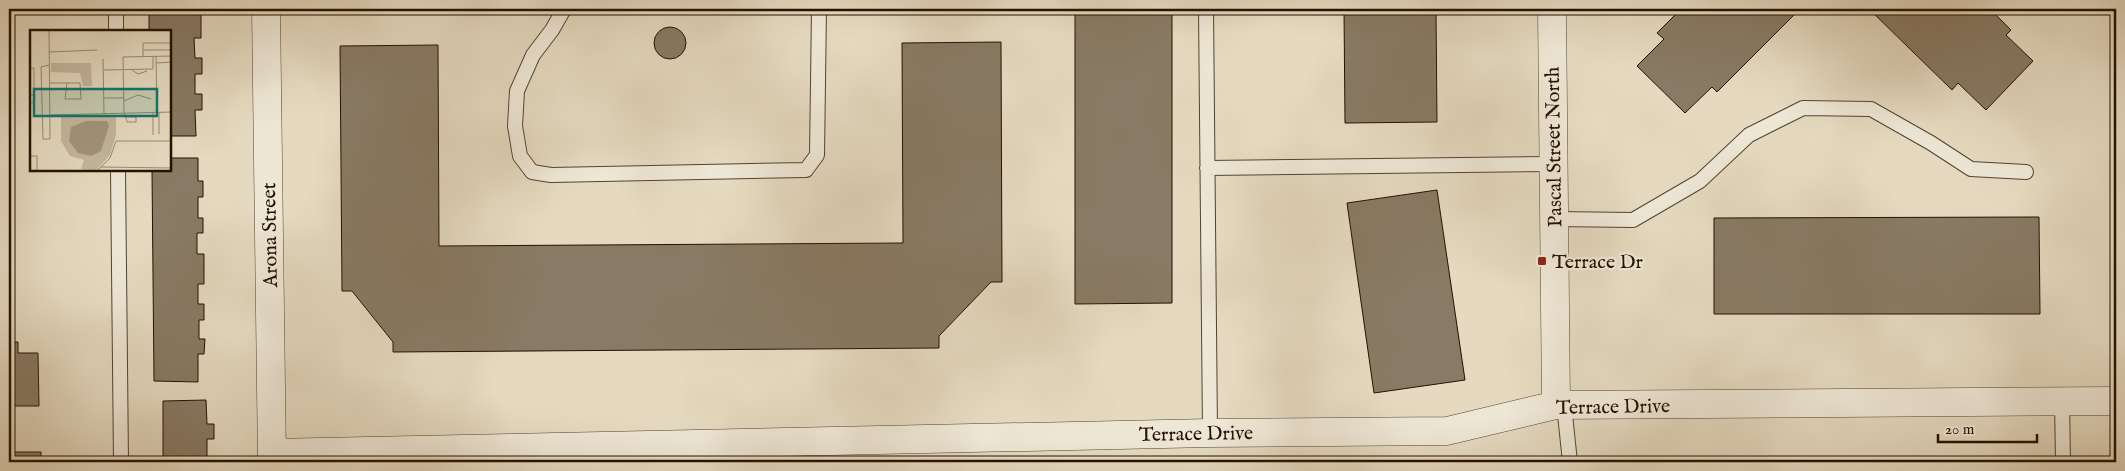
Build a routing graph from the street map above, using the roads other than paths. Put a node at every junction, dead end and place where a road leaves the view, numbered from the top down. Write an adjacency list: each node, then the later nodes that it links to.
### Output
1 (116, 9): 7 (lane)
2 (266, 9): 17 (street, Arona Street)
3 (564, 9): 4 (lane)
4 (819, 9)
5 (1206, 9): 9 (lane)
6 (1552, 9): 8 (street, Pascal Street North)
7 (116, 30)
8 (1554, 164): 9 (lane); 12 (street, Pascal Street North)
9 (1207, 168): 16 (lane)
10 (118, 171): 18 (lane)
11 (2026, 172): 12 (lane)
12 (1554, 218): 15 (street, Pascal Street North)
13 (2116, 401): 14 (street, Terrace Drive)
14 (2062, 402): 15 (street, Terrace Drive); 20 (lane)
15 (1560, 405): 16 (street, Terrace Drive); 19 (lane)
16 (1210, 433): 17 (street, Terrace Drive)
17 (272, 458)
18 (121, 462)
19 (1570, 462)
20 (2063, 462)

